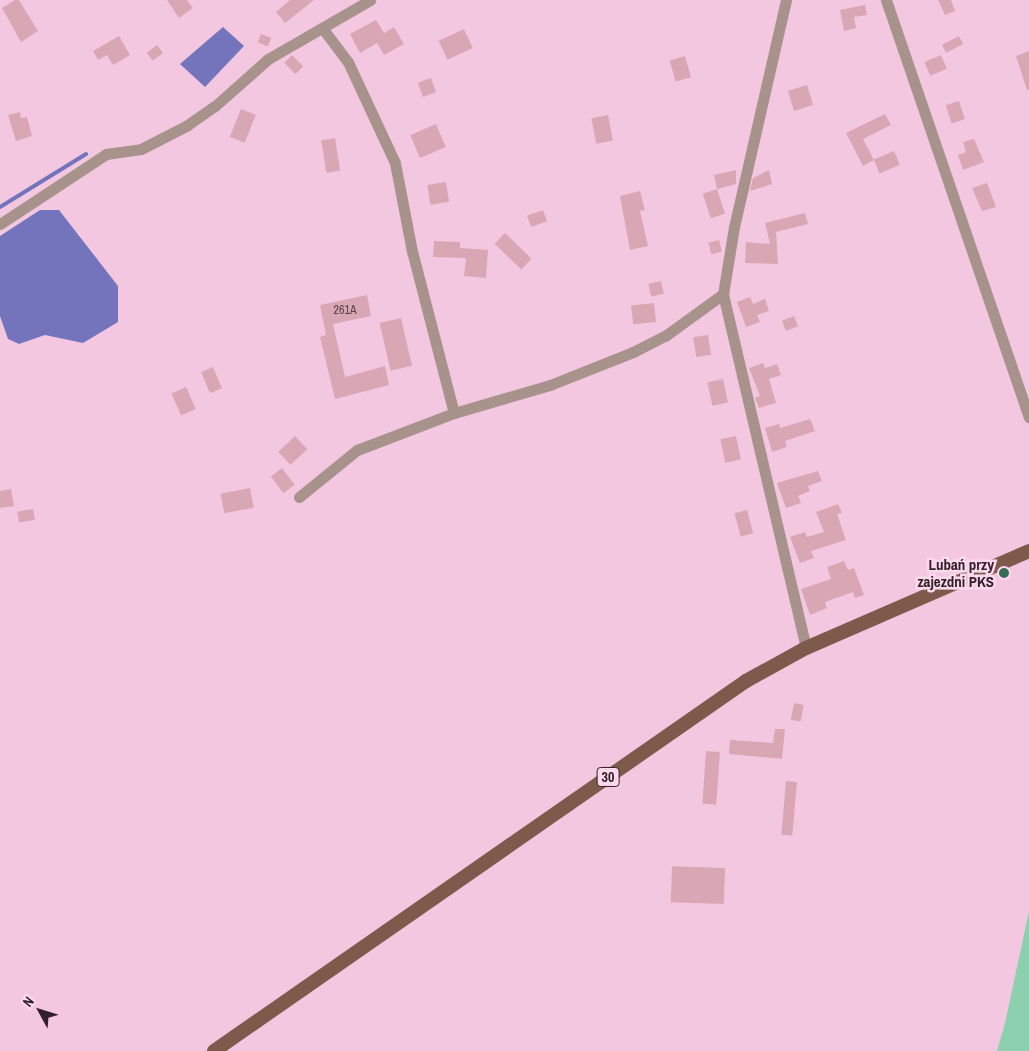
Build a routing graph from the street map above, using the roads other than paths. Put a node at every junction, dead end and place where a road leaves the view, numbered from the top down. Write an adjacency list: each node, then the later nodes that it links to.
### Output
1 (370, 0): 4 (street)
2 (786, 0): 6 (street)
3 (886, 0): 8 (street)
4 (324, 30): 5 (street); 7 (street)
5 (0, 224)
6 (723, 294): 7 (street); 11 (street)
7 (454, 413): 9 (street)
8 (1029, 417)
9 (299, 497)
10 (1029, 551): 11 (main road, 30)
11 (806, 648): 12 (main road, 30)
12 (214, 1051)

